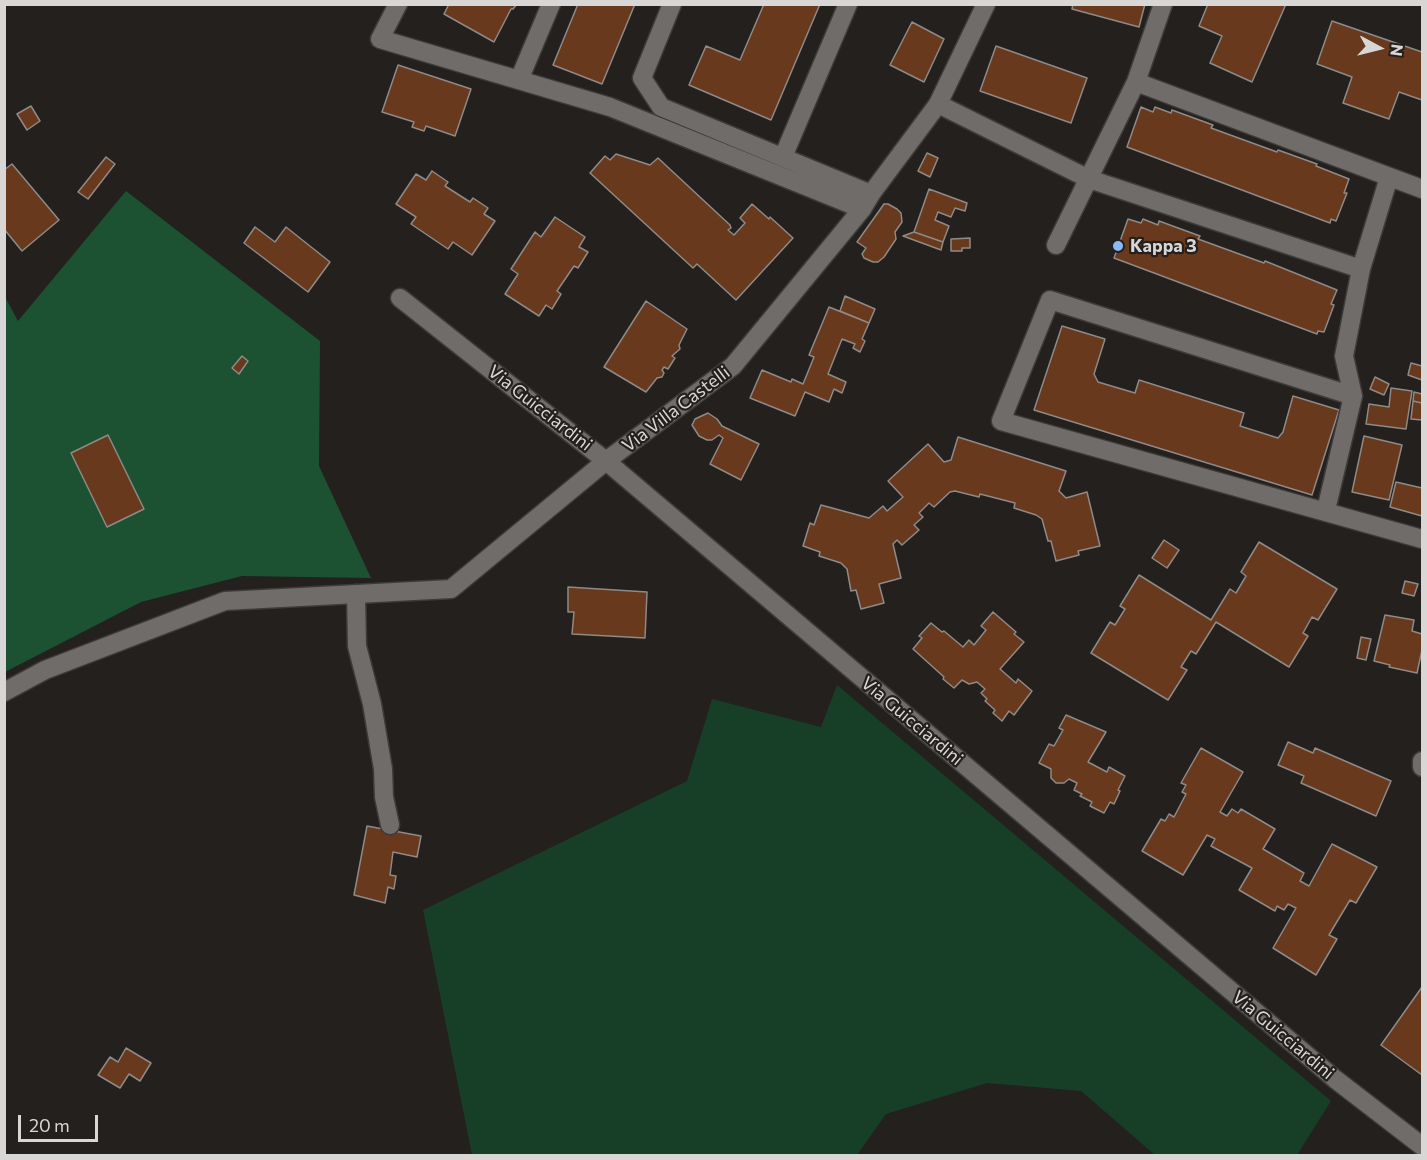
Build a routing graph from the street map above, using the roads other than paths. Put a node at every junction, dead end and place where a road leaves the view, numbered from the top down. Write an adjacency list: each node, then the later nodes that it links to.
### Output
1 (398, 4): 7 (street)
2 (550, 4): 7 (street)
3 (672, 4): 10 (street)
4 (848, 4): 10 (street)
5 (986, 4): 9 (street, Via Villa Castelli)
6 (1163, 4): 8 (street)
7 (519, 80): 14 (street)
8 (1136, 82): 11 (street); 12 (street)
9 (938, 104): 12 (street); 14 (street, Via Villa Castelli)
10 (783, 157): 14 (street)
11 (1389, 177): 13 (street); 16 (street)
12 (1089, 179): 15 (street); 16 (street)
13 (1422, 189)
14 (867, 202): 19 (street, Via Villa Castelli)
15 (1056, 245)
16 (1360, 269): 18 (street)
17 (400, 298): 19 (street, Via Guicciardini)
18 (1353, 396): 20 (street); 20 (street)
19 (606, 461): 22 (street, Via Villa Castelli); 27 (street, Via Guicciardini)
20 (1326, 510): 21 (street)
21 (1422, 539)
22 (356, 594): 23 (street, Via Villa Castelli); 26 (street)
23 (4, 692)
24 (1422, 761): 25 (street)
25 (1422, 767)
26 (390, 825)
27 (1422, 1146)

